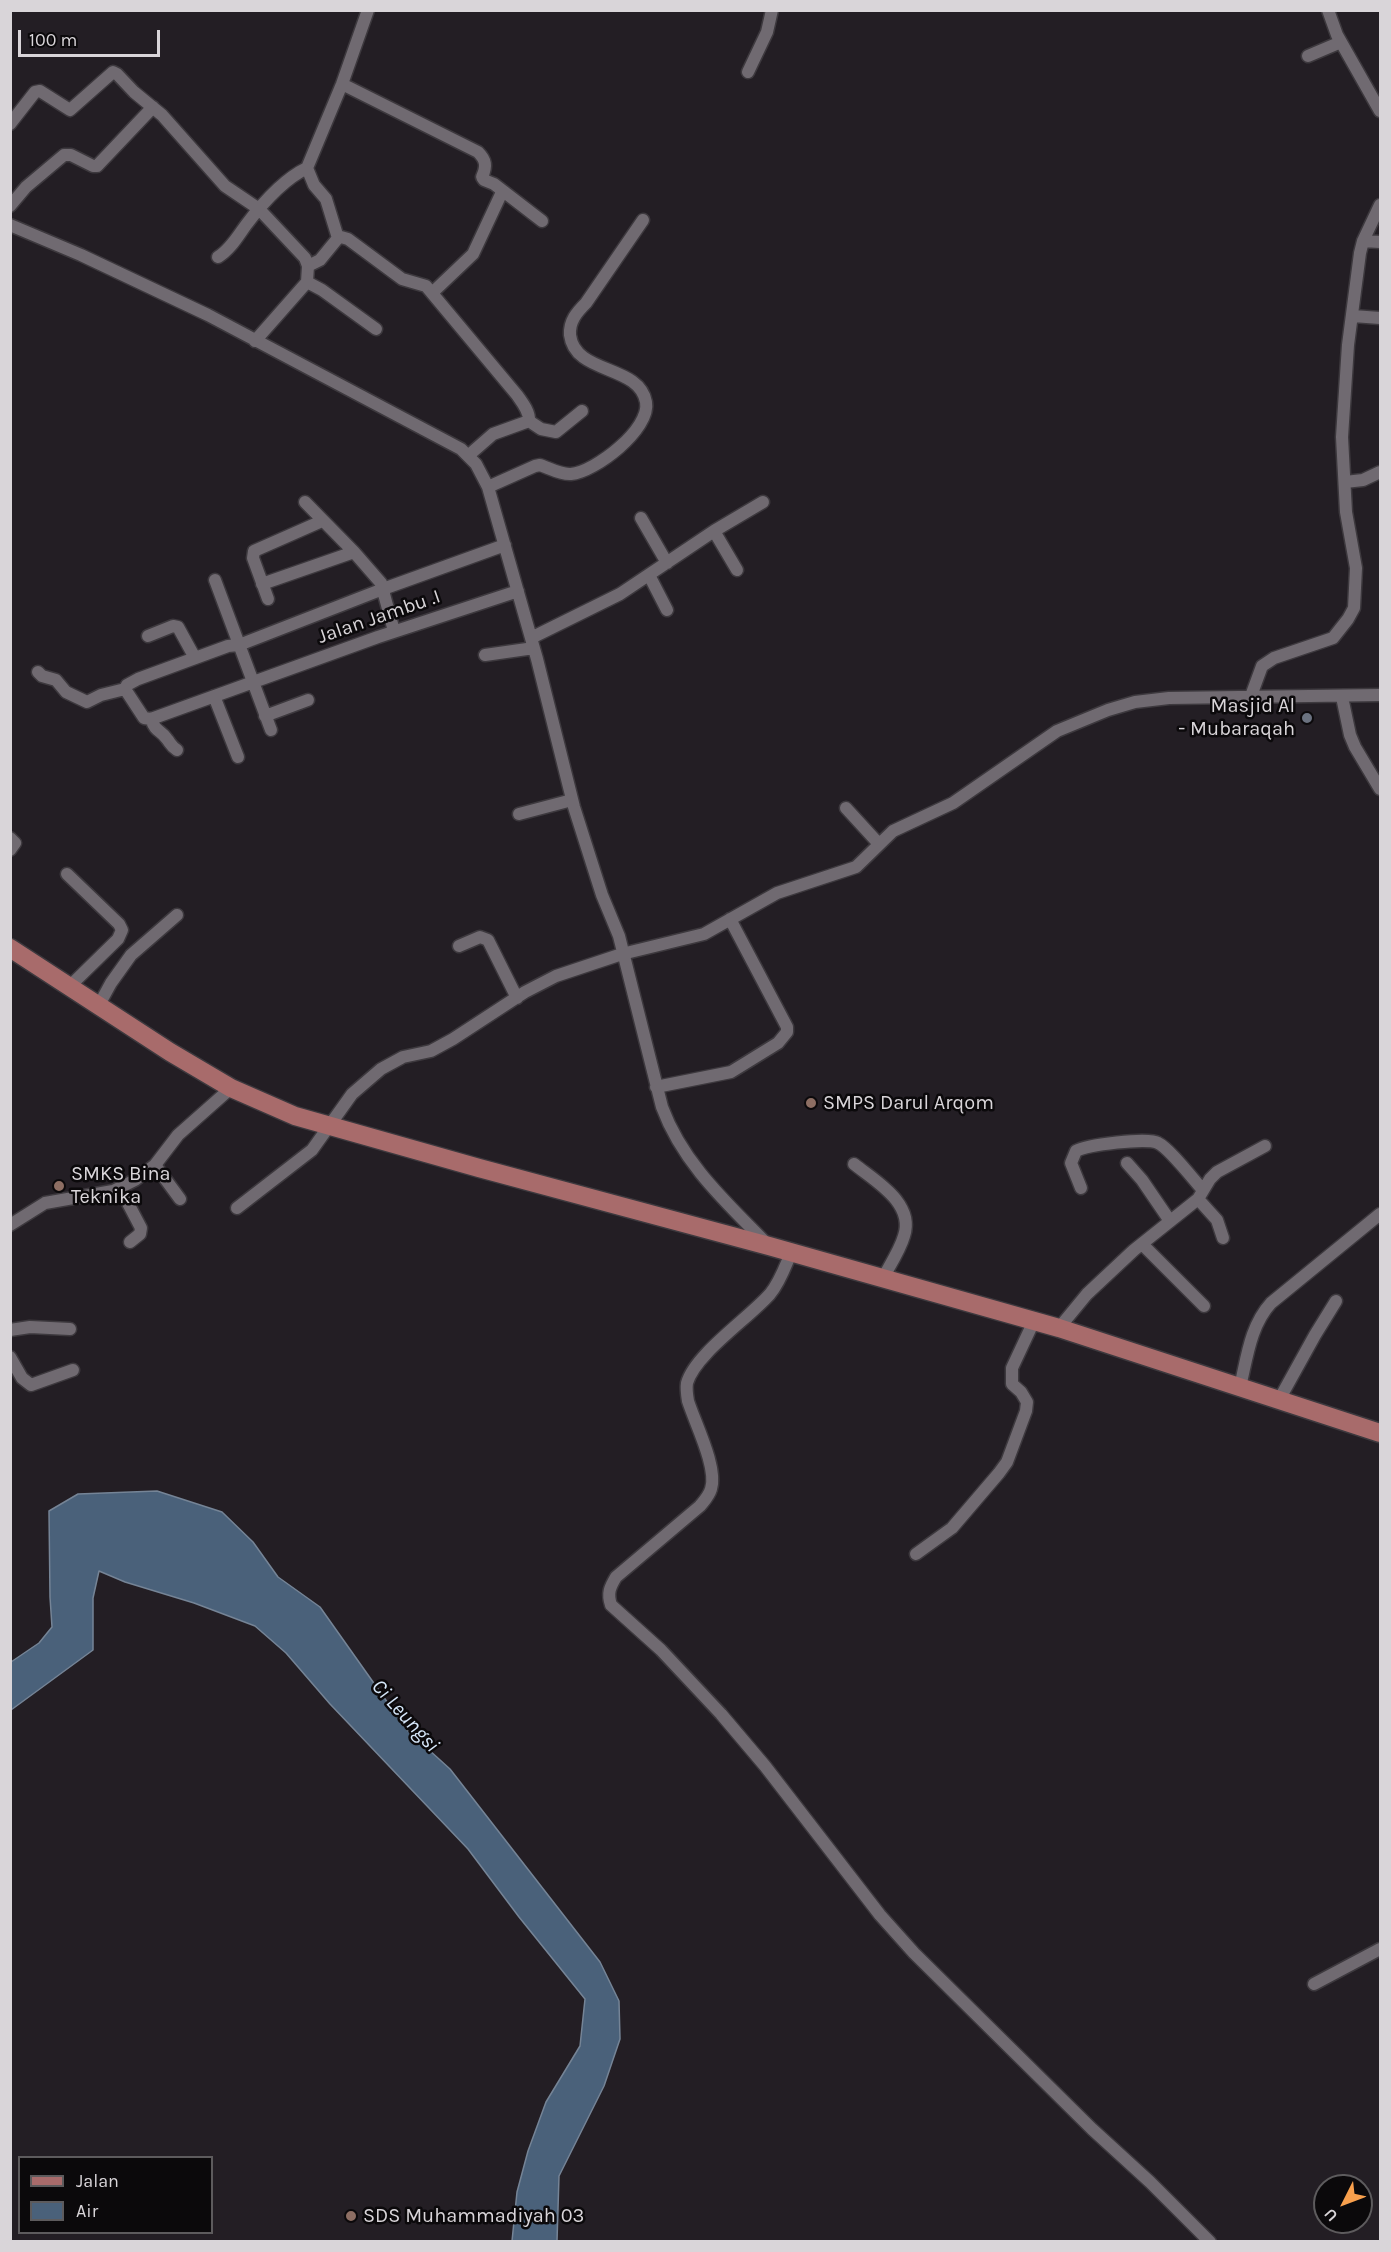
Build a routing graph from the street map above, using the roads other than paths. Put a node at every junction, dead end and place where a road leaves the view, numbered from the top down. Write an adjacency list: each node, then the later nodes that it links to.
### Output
1 (368, 10): 7 (street)
2 (772, 10): 6 (street)
3 (1328, 10): 4 (street)
4 (1341, 42): 5 (street); 8 (street)
5 (1308, 56)
6 (748, 72)
7 (342, 84): 11 (street); 12 (street)
8 (1379, 104)
9 (153, 108): 10 (street); 14 (street); 15 (street)
10 (10, 124)
11 (307, 168): 15 (street); 19 (street)
12 (502, 192): 17 (street); 25 (street)
13 (1380, 205): 20 (street)
14 (10, 206)
15 (259, 208): 22 (street); 23 (street)
16 (643, 220): 35 (street)
17 (542, 221)
18 (10, 225): 29 (street)
19 (338, 238): 23 (street); 25 (street)
20 (1364, 241): 21 (street); 26 (street)
21 (1380, 242)
22 (218, 258)
23 (308, 266): 24 (street)
24 (307, 282): 28 (street); 29 (street)
25 (432, 293): 31 (street)
26 (1353, 316): 27 (street); 34 (street)
27 (1380, 318)
28 (376, 329)
29 (255, 341): 32 (street)
30 (582, 411): 31 (street)
31 (529, 421): 32 (street)
32 (469, 455): 35 (street)
33 (1380, 472): 34 (street)
34 (1345, 482): 63 (street)
35 (488, 487): 41 (street)
36 (304, 502): 39 (street)
37 (763, 502): 40 (street)
38 (641, 518): 43 (street)
39 (322, 521): 42 (street); 47 (street)
40 (714, 531): 43 (street); 44 (street)
41 (504, 542): 48 (street); 49 (street)
42 (354, 552): 47 (street); 48 (street)
43 (667, 563): 45 (street)
44 (737, 570)
45 (649, 575): 51 (street); 55 (street)
46 (214, 580): 54 (street)
47 (262, 584): 50 (street)
48 (382, 586): 52 (street); 54 (street)
49 (518, 591): 52 (street, Jalan Jambu .I); 55 (street)
50 (268, 598)
51 (667, 610)
52 (394, 632): 59 (street, Jalan Jambu .I)
53 (148, 636): 57 (street)
54 (234, 643): 57 (street); 59 (street)
55 (533, 643): 56 (street); 72 (street)
56 (485, 655)
57 (195, 658): 60 (street)
58 (38, 672): 60 (street)
59 (253, 682): 62 (street, Jalan Jambu .I); 66 (street)
60 (124, 689): 67 (street)
61 (1380, 695): 64 (street)
62 (214, 696): 67 (street, Jalan Jambu .I); 70 (street)
63 (1251, 696): 64 (street); 76 (street)
64 (1342, 697): 71 (street)
65 (308, 700): 66 (street)
66 (265, 716): 68 (street)
67 (151, 719): 69 (street)
68 (271, 730)
69 (177, 750)
70 (238, 757)
71 (1379, 783)
72 (572, 800): 74 (street); 83 (street)
73 (846, 808): 76 (street)
74 (519, 814)
75 (10, 838): 77 (street)
76 (879, 844): 80 (street)
77 (10, 850)
78 (67, 874): 84 (street)
79 (177, 915): 86 (street)
80 (730, 919): 83 (street); 87 (street)
81 (459, 946): 85 (street)
82 (10, 948): 84 (main road)
83 (622, 954): 85 (street); 87 (street)
84 (70, 986): 86 (main road)
85 (517, 998): 89 (street)
86 (99, 1005): 88 (main road)
87 (656, 1087): 105 (street)
88 (231, 1088): 89 (main road); 93 (street)
89 (328, 1125): 98 (street); 105 (main road)
90 (1265, 1146): 96 (street)
91 (1127, 1163): 100 (street)
92 (854, 1164): 107 (street)
93 (155, 1165): 94 (street); 97 (street)
94 (120, 1188): 101 (street); 103 (street)
95 (1081, 1188): 96 (street)
96 (1200, 1194): 100 (street); 102 (street)
97 (180, 1199)
98 (237, 1208)
99 (1380, 1214): 116 (street)
100 (1170, 1221): 104 (street)
101 (10, 1225)
102 (1223, 1238)
103 (130, 1242)
104 (1142, 1244): 109 (street); 111 (street)
105 (769, 1246): 106 (main road)
106 (791, 1252): 107 (main road); 122 (street)
107 (883, 1278): 110 (main road)
108 (1336, 1301): 117 (street)
109 (1203, 1306)
110 (1034, 1321): 111 (main road); 119 (street)
111 (1059, 1328): 116 (main road)
112 (70, 1329): 113 (street)
113 (10, 1330)
114 (10, 1357): 115 (street)
115 (73, 1370)
116 (1240, 1387): 117 (main road)
117 (1279, 1400): 118 (main road)
118 (1380, 1433)
119 (916, 1554)
120 (1380, 1949): 121 (street)
121 (1314, 1983)
122 (1210, 2241)

